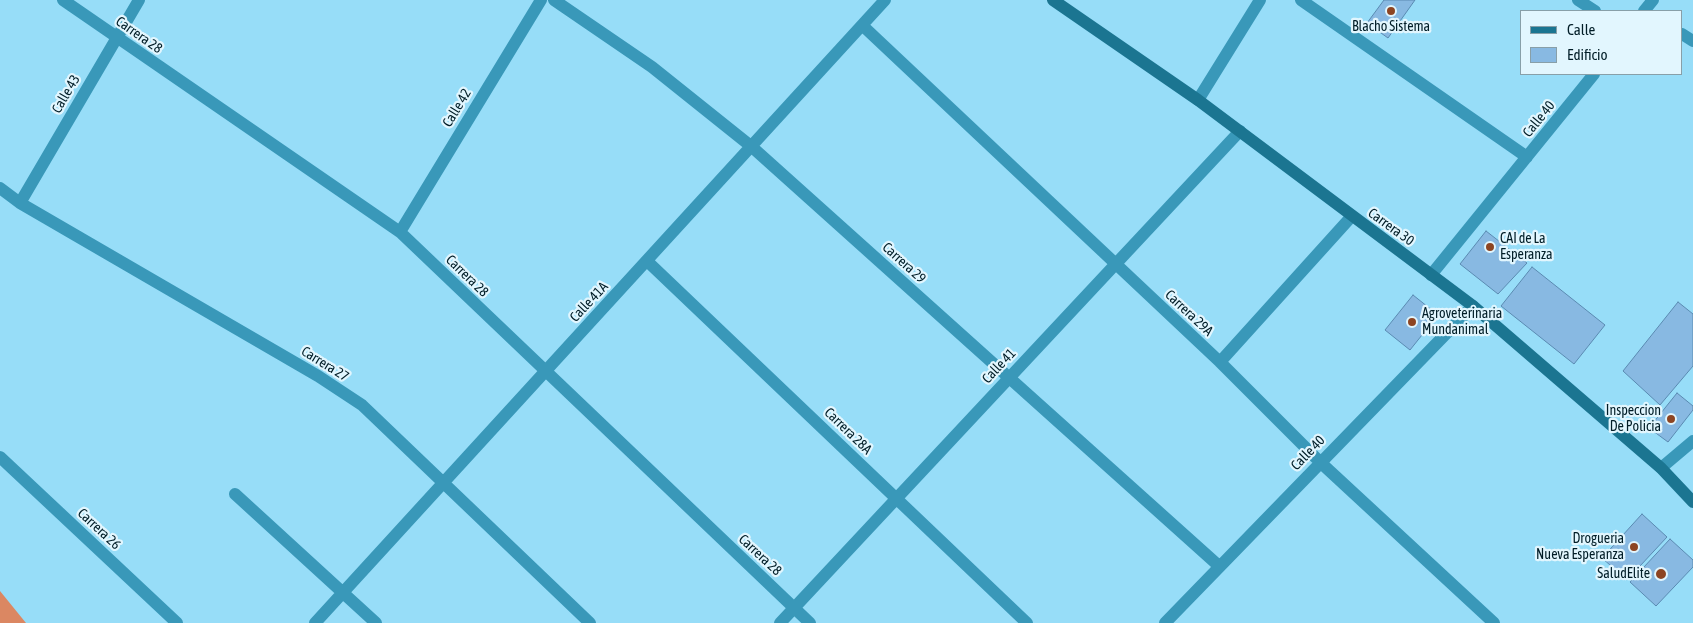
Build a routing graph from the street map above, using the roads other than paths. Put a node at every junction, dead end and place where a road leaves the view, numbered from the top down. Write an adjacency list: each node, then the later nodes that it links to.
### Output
1 (63, 0): 12 (street, Carrera 28)
2 (139, 0): 12 (street, Calle 43)
3 (540, 0): 21 (street, Calle 42)
4 (554, 0): 16 (street, Carrera 29)
5 (885, 0): 11 (street, Calle 41A)
6 (1053, 0): 14 (main road, Carrera 30)
7 (1260, 0): 14 (street)
8 (1301, 0): 17 (street)
9 (1578, 0): 10 (street)
10 (1593, 10)
11 (864, 26): 16 (street, Calle 41A); 23 (street, Carrera 29A)
12 (116, 37): 19 (street, Calle 43); 21 (street, Carrera 28)
13 (1593, 75): 17 (street, Calle 40)
14 (1198, 100): 15 (main road, Carrera 30)
15 (1240, 131): 20 (main road, Carrera 30); 23 (street, Calle 41)
16 (752, 147): 22 (street, Calle 41A); 28 (street, Carrera 29)
17 (1527, 157): 24 (street, Calle 40)
18 (0, 188): 19 (street, Carrera 27)
19 (20, 203): 33 (street, Carrera 27)
20 (1352, 217): 24 (main road, Carrera 30); 26 (street)
21 (400, 232): 27 (street, Carrera 28)
22 (647, 261): 27 (street, Calle 41A); 35 (street, Carrera 28A)
23 (1114, 265): 26 (street, Carrera 29A); 28 (street, Calle 41)
24 (1431, 275): 25 (main road, Carrera 30)
25 (1473, 306): 31 (street, Calle 40); 32 (main road, Carrera 30)
26 (1220, 362): 31 (street, Carrera 29A)
27 (544, 373): 33 (street, Calle 41A); 39 (street, Carrera 28)
28 (1009, 378): 35 (street, Calle 41); 37 (street, Carrera 29)
29 (1693, 441): 32 (street)
30 (0, 457): 40 (street, Carrera 26)
31 (1320, 462): 37 (street, Calle 40); 48 (street, Carrera 29A)
32 (1661, 468): 36 (main road, Carrera 30)
33 (442, 484): 38 (street, Calle 41A); 43 (street, Carrera 27)
34 (235, 494): 38 (street)
35 (897, 499): 39 (street, Calle 41); 46 (street, Carrera 28A)
36 (1693, 502)
37 (1219, 566): 47 (street, Calle 40)
38 (342, 593): 41 (street, Calle 41A); 42 (street)
39 (794, 608): 44 (street, Calle 41); 45 (street, Carrera 28)
40 (177, 623)
41 (314, 623)
42 (376, 623)
43 (590, 623)
44 (780, 623)
45 (810, 623)
46 (1027, 623)
47 (1165, 623)
48 (1494, 623)

